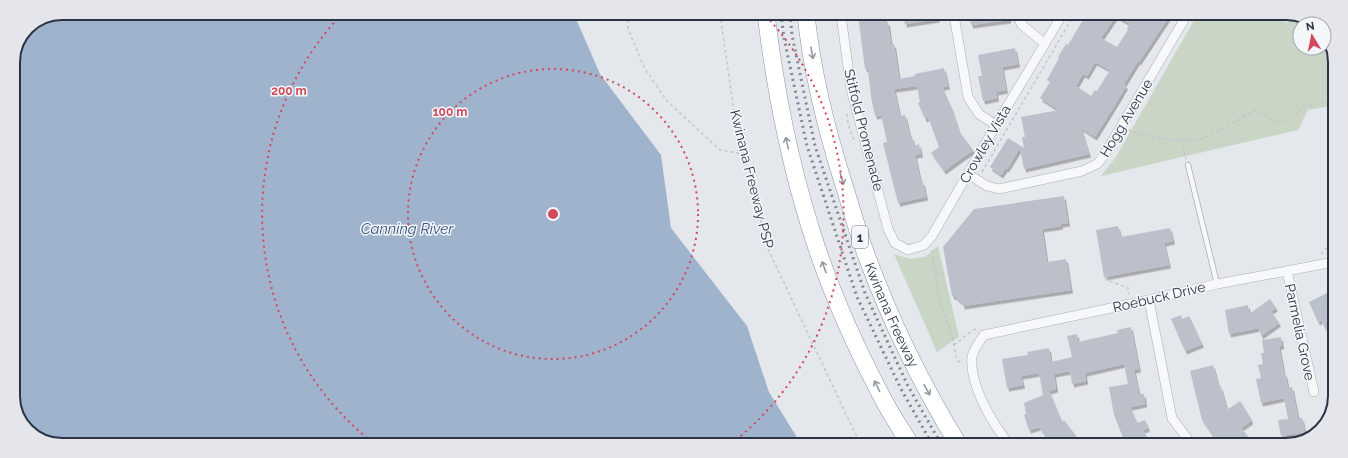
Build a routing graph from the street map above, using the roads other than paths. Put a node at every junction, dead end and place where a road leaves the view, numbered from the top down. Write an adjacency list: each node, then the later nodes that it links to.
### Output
1 (767, 20): 18 (highway, one-way to 1)
2 (807, 20): 19 (highway, Kwinana Freeway / 1, one-way to 19)
3 (842, 20): 12 (street, Stitfold Promenade)
4 (955, 20): 9 (street)
5 (1020, 20): 8 (street)
6 (1059, 20): 8 (street, Crowley Vista)
7 (1184, 20): 11 (street, Hogg Avenue)
8 (1044, 43): 9 (street, Crowley Vista)
9 (996, 125): 11 (street, Crowley Vista)
10 (1188, 165): 15 (lane)
11 (968, 174): 12 (street, Crowley Vista)
12 (895, 243)
13 (1328, 263): 14 (street, Roebuck Drive)
14 (1287, 271): 15 (street, Roebuck Drive); 17 (street, Parmelia Grove)
15 (1217, 284): 16 (street, Roebuck Drive)
16 (1149, 300): 20 (street, Roebuck Drive); 21 (street)
17 (1314, 392)
18 (906, 438)
19 (955, 438)
20 (1005, 438)
21 (1187, 438)

